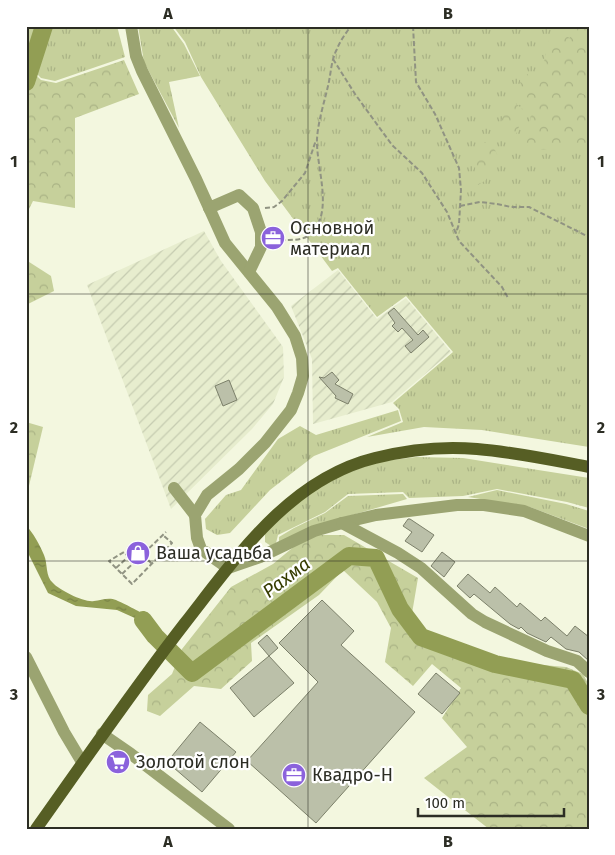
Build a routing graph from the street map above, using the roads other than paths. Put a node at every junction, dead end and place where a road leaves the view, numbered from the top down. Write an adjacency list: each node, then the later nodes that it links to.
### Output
1 (131, 26): 2 (street)
2 (210, 208): 3 (street); 3 (street)
3 (249, 272): 6 (street)
4 (589, 466): 9 (main road)
5 (174, 488): 6 (street)
6 (196, 515): 9 (street)
7 (342, 523): 8 (street); 9 (street); 11 (street)
8 (589, 536)
9 (228, 568): 12 (main road)
10 (26, 657): 13 (street)
11 (589, 672)
12 (102, 734): 13 (main road); 15 (street)
13 (82, 762): 14 (main road)
14 (36, 829)
15 (229, 829)

